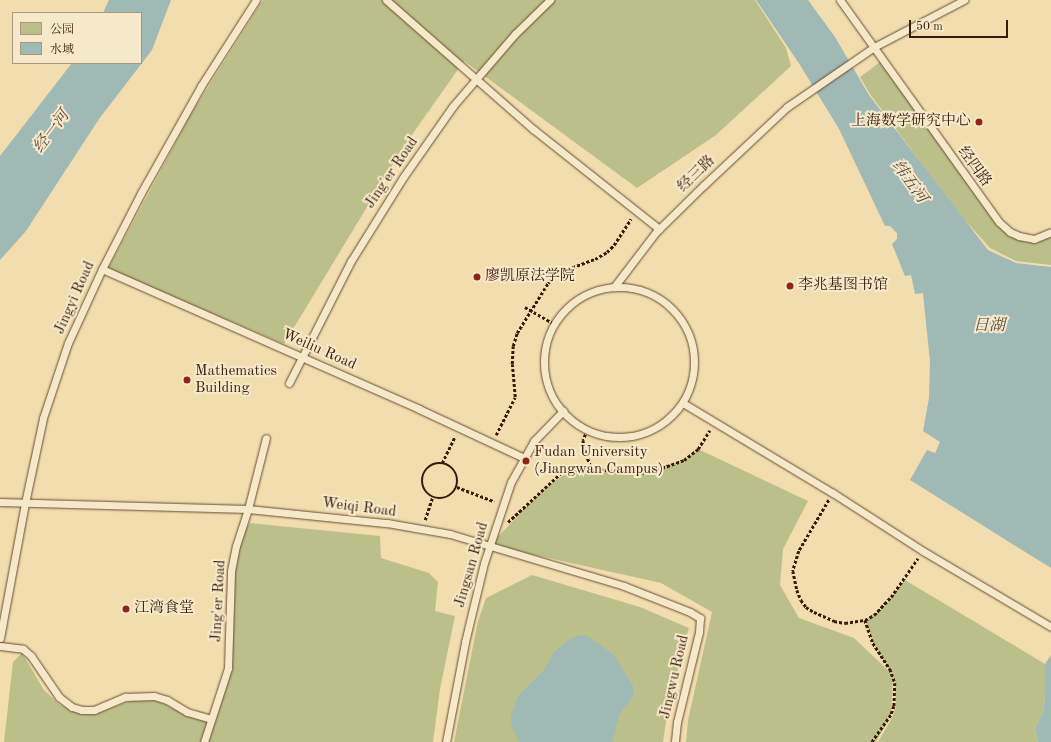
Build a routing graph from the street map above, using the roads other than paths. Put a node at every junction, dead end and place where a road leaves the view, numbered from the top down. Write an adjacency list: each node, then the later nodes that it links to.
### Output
1 (256, 0): 10 (lane, Jingyi Road)
2 (386, 0): 7 (lane)
3 (550, 0): 7 (lane, Jing'er Road)
4 (840, 0): 6 (lane, 经四路)
5 (964, 0): 6 (lane)
6 (874, 47): 8 (lane, 经三路); 9 (lane, 经四路)
7 (476, 80): 8 (lane); 12 (lane, Jing'er Road)
8 (659, 229): 11 (lane, 经三路)
9 (1051, 232)
10 (102, 269): 12 (lane, Weiliu Road); 19 (lane, Jingyi Road)
11 (614, 287): 14 (lane); 15 (lane)
12 (303, 358): 13 (lane, Jing'er Road); 17 (lane, Weiliu Road)
13 (289, 383)
14 (683, 403): 15 (lane); 23 (lane)
15 (563, 411): 17 (lane, Jingsan Road)
16 (266, 438): 20 (lane, Jing'er Road)
17 (524, 458): 21 (lane, Jingsan Road)
18 (0, 502): 19 (lane, Weiqi Road)
19 (25, 503): 20 (lane, Weiqi Road); 24 (lane, Jingyi Road)
20 (248, 509): 21 (lane, Weiqi Road); 26 (lane, Jing'er Road)
21 (490, 545): 22 (lane, Weiqi Road); 28 (lane, Jingsan Road)
22 (700, 618): 29 (lane, Jingwu Road)
23 (1051, 627)
24 (0, 638)
25 (0, 646): 26 (lane)
26 (211, 719): 27 (lane, Jing'er Road)
27 (204, 742)
28 (446, 742)
29 (675, 742)

